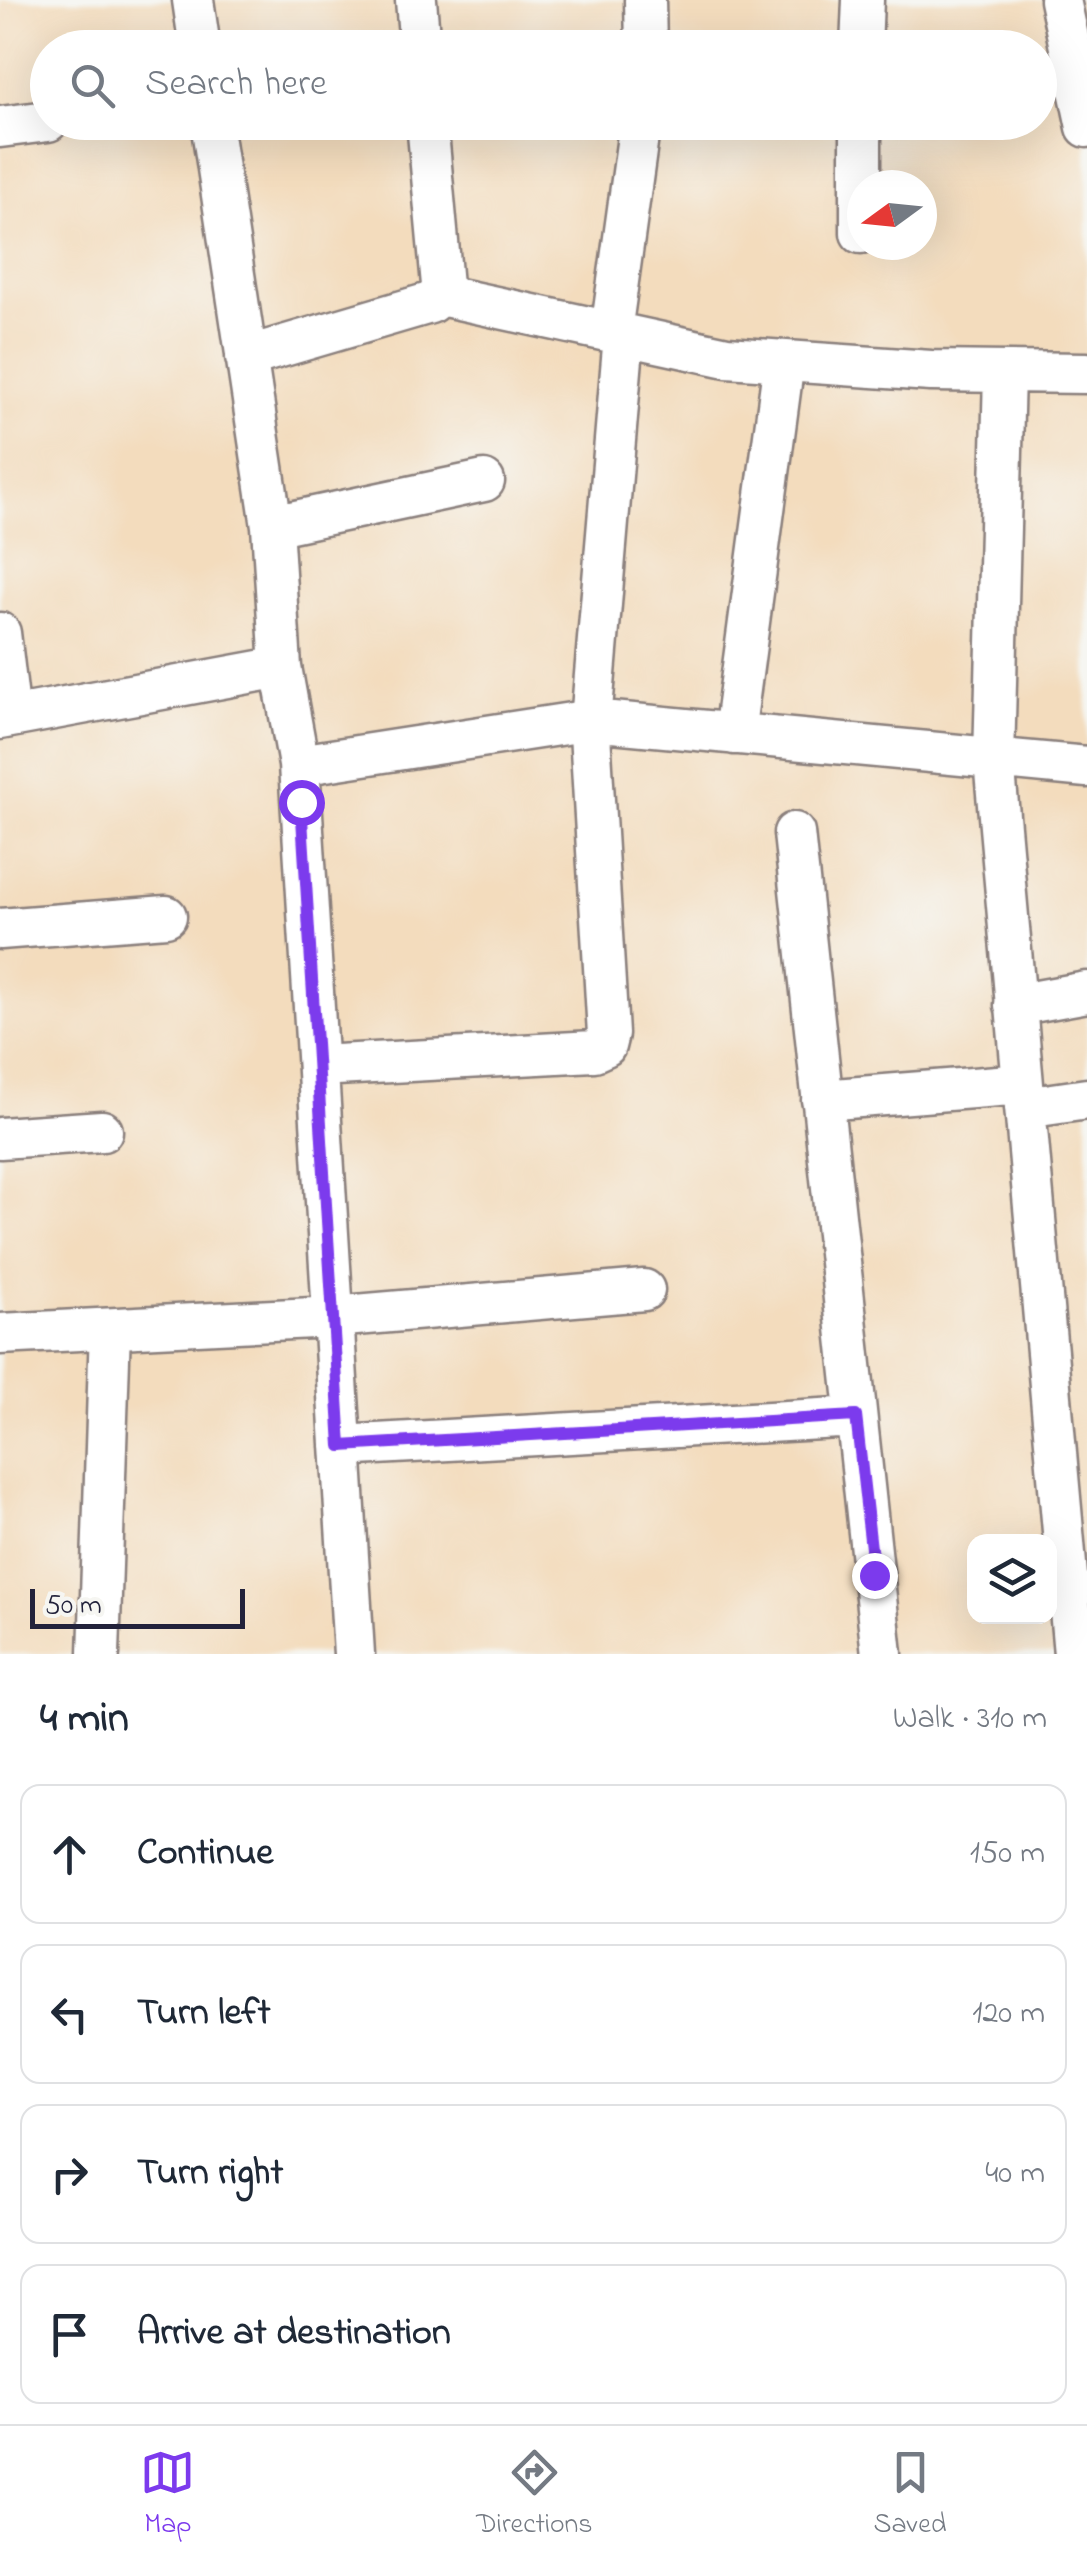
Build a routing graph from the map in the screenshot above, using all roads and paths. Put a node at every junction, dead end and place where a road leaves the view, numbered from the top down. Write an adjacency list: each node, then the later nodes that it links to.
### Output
1 (193, 0): 6 (street)
2 (416, 0): 7 (street)
3 (644, 0): 8 (street)
4 (864, 0): 9 (street)
5 (1060, 0): 11 (street)
6 (197, 30)
7 (418, 30)
8 (645, 30)
9 (862, 30)
10 (30, 124): 12 (street)
11 (1087, 126)
12 (0, 128)
13 (215, 140): 20 (street)
14 (429, 140): 18 (street)
15 (638, 140): 19 (street)
16 (861, 140): 17 (street)
17 (861, 170)
18 (440, 295): 19 (street); 20 (street)
19 (618, 334): 21 (street); 29 (street)
20 (246, 357): 25 (street)
21 (784, 360): 22 (street); 30 (street)
22 (1004, 373): 23 (street); 33 (street)
23 (1087, 373)
24 (484, 481): 25 (street)
25 (272, 526): 27 (street)
26 (0, 633): 28 (street)
27 (283, 676): 28 (street); 31 (street)
28 (5, 718)
29 (591, 727): 30 (street); 31 (street); 39 (street)
30 (734, 734): 33 (street)
31 (296, 748): 39 (street)
32 (1087, 767): 33 (street)
33 (996, 789): 38 (street)
34 (794, 833): 42 (street)
35 (166, 916): 36 (street)
36 (0, 928)
37 (1087, 992): 38 (street)
38 (1015, 1005): 40 (street)
39 (318, 1066): 46 (street)
40 (1024, 1096): 41 (street); 42 (street); 50 (street)
41 (1087, 1099)
42 (822, 1100): 49 (street)
43 (102, 1131): 44 (street)
44 (0, 1138)
45 (644, 1290): 46 (street)
46 (333, 1317): 47 (street); 51 (street)
47 (110, 1329): 48 (street); 52 (street)
48 (0, 1334)
49 (856, 1416): 51 (street); 54 (street)
50 (1071, 1435): 55 (street)
51 (341, 1446): 53 (street)
52 (99, 1654)
53 (354, 1654)
54 (882, 1654)
55 (1074, 1654)

